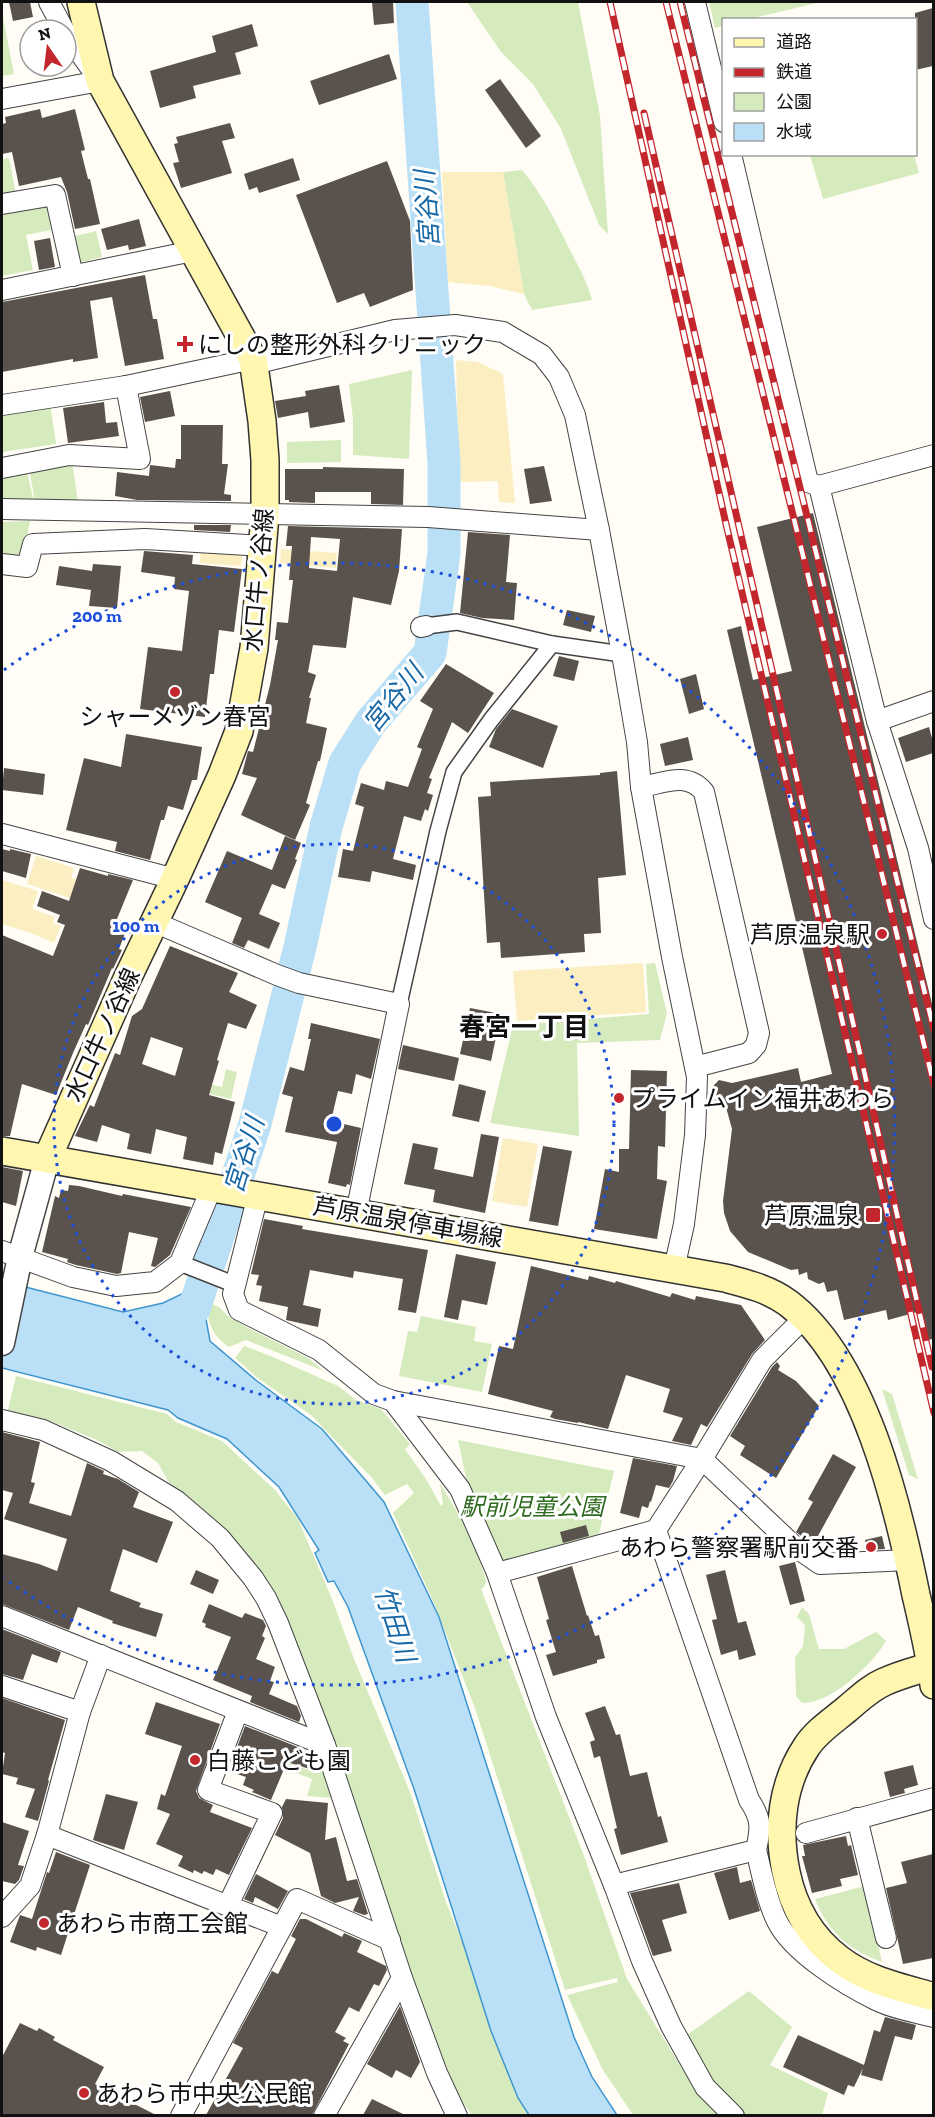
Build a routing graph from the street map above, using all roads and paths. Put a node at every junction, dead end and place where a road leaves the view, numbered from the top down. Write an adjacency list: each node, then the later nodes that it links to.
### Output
1 (49, 2): 4 (street)
2 (81, 2): 6 (main road, 水口牛ノ谷線)
3 (695, 2): 8 (street)
4 (58, 18)
5 (78, 51): 6 (street)
6 (100, 81): 7 (street); 11 (main road, 水口牛ノ谷線)
7 (2, 99)
8 (722, 118)
9 (731, 156): 19 (street)
10 (2, 204): 12 (street)
11 (193, 251): 12 (street); 14 (main road, 水口牛ノ谷線)
12 (73, 276): 13 (street)
13 (2, 290)
14 (254, 361): 15 (street); 21 (main road, 水口牛ノ谷線); 22 (street)
15 (126, 386): 16 (street); 18 (street)
16 (2, 405)
17 (933, 455): 19 (street)
18 (2, 468)
19 (819, 486): 29 (street)
20 (2, 509): 21 (street)
21 (265, 515): 22 (street); 23 (main road, 水口牛ノ谷線)
22 (599, 530): 27 (street)
23 (263, 546): 24 (street); 32 (main road, 水口牛ノ谷線)
24 (2, 564)
25 (423, 626): 26 (street)
26 (552, 644): 27 (street); 35 (street)
27 (622, 654): 30 (street)
28 (933, 701): 29 (street)
29 (877, 722): 33 (street)
30 (641, 787): 36 (street); 36 (street)
31 (2, 834): 32 (street)
32 (175, 879): 34 (main road, 水口牛ノ谷線)
33 (933, 919)
34 (154, 922): 35 (street); 38 (main road, 水口牛ノ谷線)
35 (399, 1004): 41 (street)
36 (695, 1067): 44 (street)
37 (2, 1151): 38 (main road, 芦原温泉停車場線)
38 (47, 1158): 39 (main road, 芦原温泉停車場線); 42 (street)
39 (213, 1187): 40 (main road, 芦原温泉停車場線); 43 (street)
40 (251, 1194): 41 (main road, 芦原温泉停車場線); 45 (street)
41 (356, 1213): 44 (main road, 芦原温泉停車場線)
42 (11, 1254): 43 (street); 47 (street)
43 (180, 1263): 45 (street)
44 (674, 1269): 46 (main road, 芦原温泉停車場線)
45 (236, 1285): 48 (street)
46 (804, 1318): 50 (street); 52 (main road, 芦原温泉停車場線)
47 (2, 1343)
48 (393, 1401): 50 (street); 53 (street)
49 (2, 1420): 60 (street)
50 (702, 1459): 51 (street); 52 (street)
51 (656, 1530): 53 (street); 65 (street)
52 (909, 1560): 56 (main road, 芦原温泉停車場線)
53 (497, 1573): 66 (street)
54 (2, 1616): 55 (street)
55 (100, 1655): 58 (street); 59 (street)
56 (932, 1675): 73 (main road)
57 (2, 1686): 59 (street)
58 (238, 1711): 60 (street); 67 (street)
59 (80, 1712): 64 (street)
60 (325, 1745): 71 (street)
61 (933, 1798): 62 (street)
62 (857, 1818): 63 (street); 70 (street)
63 (806, 1833)
64 (47, 1835): 67 (street); 68 (street)
65 (756, 1850): 66 (street); 73 (street)
66 (614, 1885): 77 (street)
67 (228, 1905): 69 (street)
68 (2, 1917)
69 (282, 1927): 71 (street); 74 (street)
70 (886, 1938)
71 (390, 1940): 72 (street)
72 (402, 1978): 75 (street); 76 (street)
73 (932, 2007)
74 (181, 2115)
75 (324, 2115)
76 (457, 2115)
77 (734, 2115)

